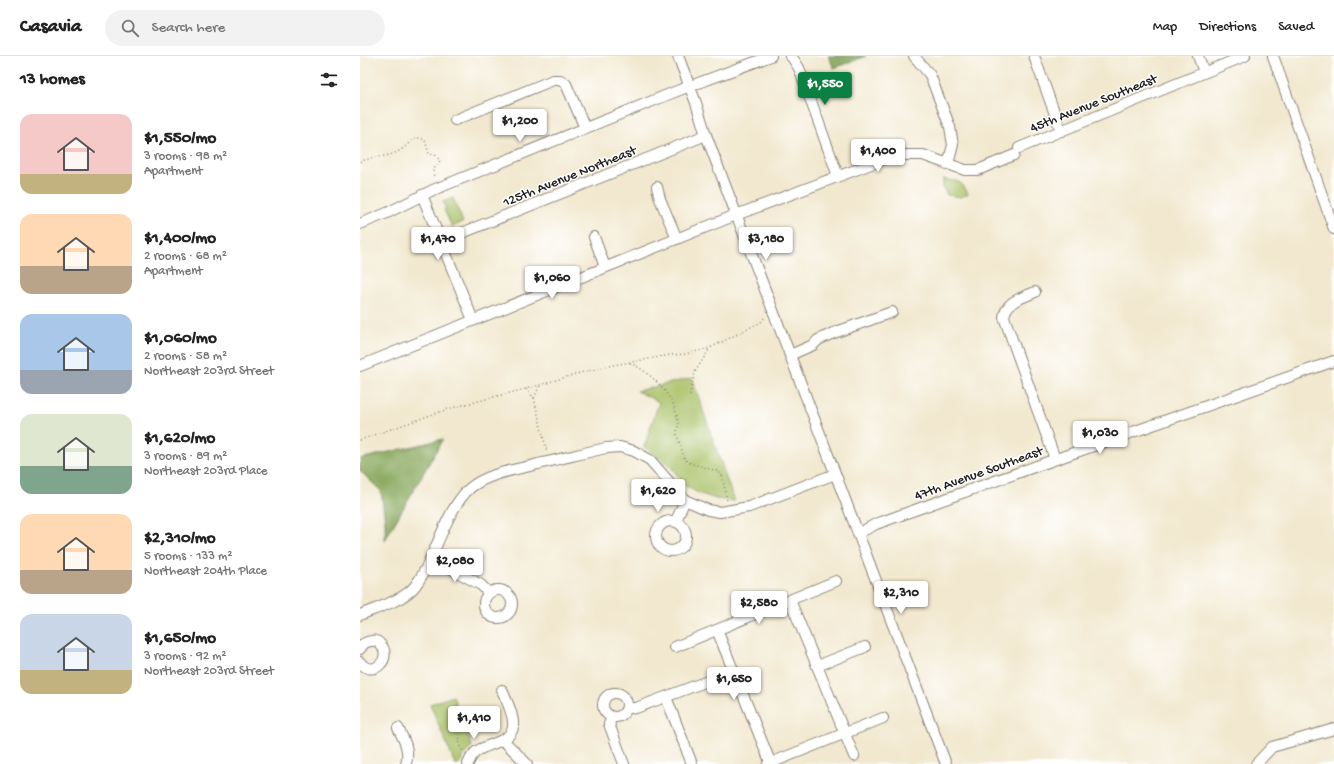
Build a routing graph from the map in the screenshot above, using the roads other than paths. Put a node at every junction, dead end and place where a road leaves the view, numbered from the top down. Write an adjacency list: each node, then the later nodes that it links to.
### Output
1 (678, 56): 10 (street)
2 (771, 56): 10 (street)
3 (790, 56): 16 (street)
4 (914, 56): 15 (street)
5 (1034, 56): 13 (street)
6 (1198, 56): 9 (street)
7 (1245, 56): 9 (street, 45th Avenue Southeast)
8 (1273, 56): 21 (street)
9 (1204, 72): 13 (street, 45th Avenue Southeast)
10 (690, 86): 12 (street); 14 (street)
11 (455, 120): 12 (street)
12 (585, 128): 18 (street)
13 (1061, 131): 15 (street, 45th Avenue Southeast)
14 (706, 135): 19 (street); 24 (street, 125th Avenue Northeast)
15 (948, 164): 16 (street, 45th Avenue Southeast)
16 (838, 176): 19 (street, 45th Avenue Southeast)
17 (657, 187): 23 (street)
18 (422, 195): 20 (street); 24 (street)
19 (736, 215): 23 (street, 45th Avenue Southeast); 29 (street)
20 (360, 224)
21 (1334, 229)
22 (594, 237): 25 (street)
23 (676, 239): 25 (street, 45th Avenue Southeast)
24 (442, 240): 28 (street)
25 (605, 268): 28 (street, 45th Avenue Southeast)
26 (1035, 292): 32 (street)
27 (892, 312): 29 (street)
28 (473, 320): 31 (street, 45th Avenue Southeast)
29 (790, 355): 33 (street)
30 (1334, 361): 32 (street, 47th Avenue Southeast)
31 (360, 366)
32 (1055, 459): 36 (street, 47th Avenue Southeast)
33 (835, 474): 34 (street); 36 (street)
34 (685, 500): 35 (street); 37 (street)
35 (676, 521)
36 (859, 533): 65 (street)
37 (432, 558): 39 (street); 41 (street)
38 (836, 581): 40 (street)
39 (489, 593)
40 (790, 600): 42 (street); 47 (street)
41 (360, 615)
42 (717, 630): 44 (street); 48 (street)
43 (361, 645): 46 (street)
44 (675, 647)
45 (865, 647): 47 (street)
46 (360, 662)
47 (817, 666): 56 (street)
48 (734, 671): 50 (street); 64 (street)
49 (502, 690): 57 (street)
50 (666, 697): 51 (street); 63 (street)
51 (626, 708): 52 (street); 52 (street)
52 (612, 717): 62 (street)
53 (883, 718): 56 (street)
54 (398, 728): 60 (street)
55 (1334, 729): 66 (street)
56 (844, 734): 58 (street); 64 (street)
57 (503, 740): 59 (street); 61 (street)
58 (854, 756)
59 (469, 761)
60 (406, 764)
61 (527, 764)
62 (624, 764)
63 (692, 764)
64 (770, 764)
65 (946, 764)
66 (1256, 764)

